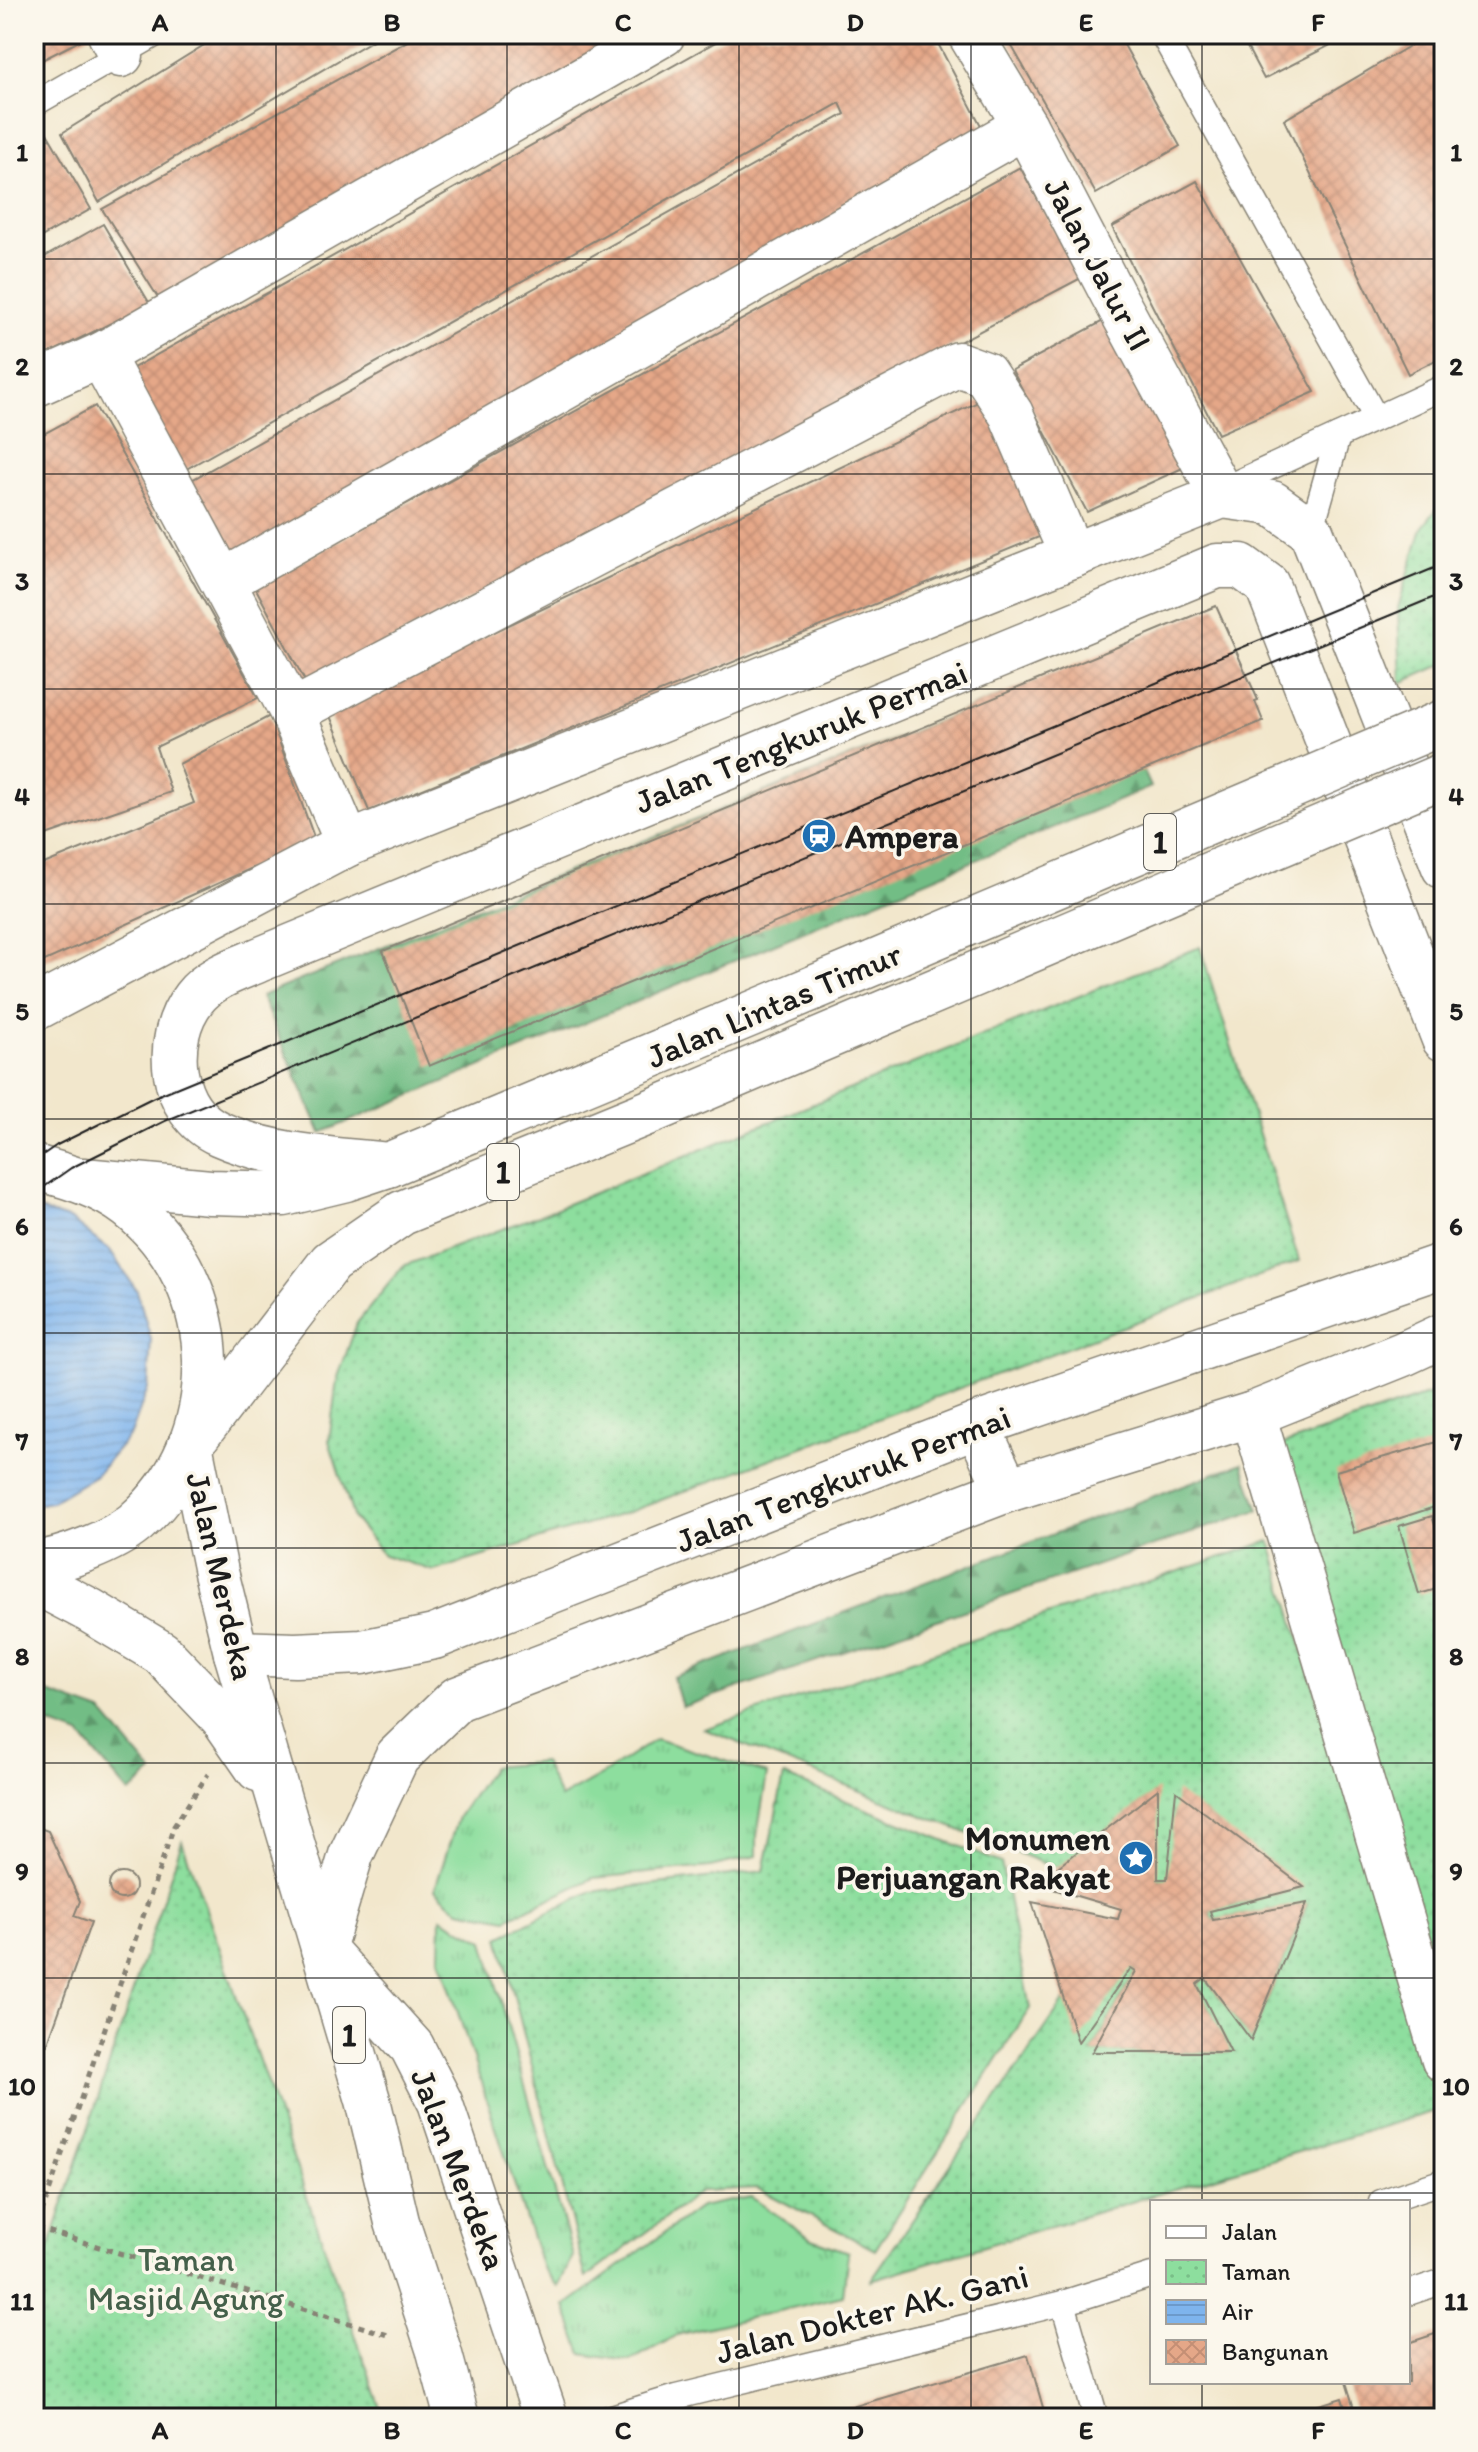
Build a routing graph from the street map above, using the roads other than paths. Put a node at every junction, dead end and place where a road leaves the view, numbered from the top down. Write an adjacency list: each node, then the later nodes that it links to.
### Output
1 (663, 34): 7 (main road)
2 (970, 34): 6 (main road, Jalan Jalur II)
3 (1162, 34): 10 (lane)
4 (129, 41): 5 (lane)
5 (34, 104)
6 (1025, 126): 12 (main road, Jalan Jalur II); 15 (main road)
7 (103, 354): 8 (main road); 15 (main road)
8 (34, 385)
9 (1444, 387): 10 (lane)
10 (1376, 418): 11 (lane)
11 (1338, 436): 12 (lane); 13 (lane)
12 (1222, 496): 13 (main road); 14 (main road, Jalan Tengkuruk Permai)
13 (1311, 531): 20 (main road)
14 (1072, 556): 16 (main road); 19 (main road, Jalan Tengkuruk Permai)
15 (224, 581): 16 (main road)
16 (292, 712): 19 (main road)
17 (1444, 722): 25 (main road, Jalan Lintas Timur / 1, bridge)
18 (1444, 775): 34 (main road, Jalan Lintas Timur / 1, bridge)
19 (348, 844): 21 (main road, Jalan Tengkuruk Permai)
20 (1444, 867)
21 (172, 937): 22 (main road); 23 (main road, Jalan Tengkuruk Permai)
22 (195, 996): 24 (main road, Jalan Tengkuruk Permai); 25 (main road)
23 (34, 1009)
24 (1444, 1039)
25 (388, 1165): 27 (main road, Jalan Lintas Timur / 1)
26 (34, 1167): 27 (main road, 1)
27 (83, 1180): 34 (main road, 1)
28 (1444, 1265): 33 (main road, Jalan Tengkuruk Permai)
29 (1444, 1335): 31 (main road)
30 (1444, 1343): 31 (lane)
31 (1403, 1354): 32 (main road)
32 (1253, 1414): 35 (main road); 41 (main road)
33 (977, 1425): 35 (main road); 38 (main road, Jalan Tengkuruk Permai)
34 (190, 1445): 36 (main road, 1); 38 (main road, Jalan Merdeka / 1)
35 (1007, 1490): 40 (main road)
36 (34, 1564)
37 (34, 1581): 39 (main road, Jalan Merdeka / 1)
38 (236, 1653): 39 (main road, Jalan Merdeka / 1)
39 (279, 1798): 40 (main road, Jalan Merdeka / 1)
40 (323, 1949): 48 (main road, Jalan Merdeka / 1); 49 (main road, Jalan Merdeka)
41 (1444, 2060)
42 (1444, 2181): 43 (lane)
43 (1387, 2200)
44 (1150, 2276): 47 (lane, Jalan Dokter AK. Gani)
45 (1444, 2281): 46 (lane)
46 (1410, 2292)
47 (1063, 2303): 50 (lane, Jalan Dokter AK. Gani); 51 (lane)
48 (457, 2418)
49 (546, 2418)
50 (609, 2418)
51 (1096, 2418)

